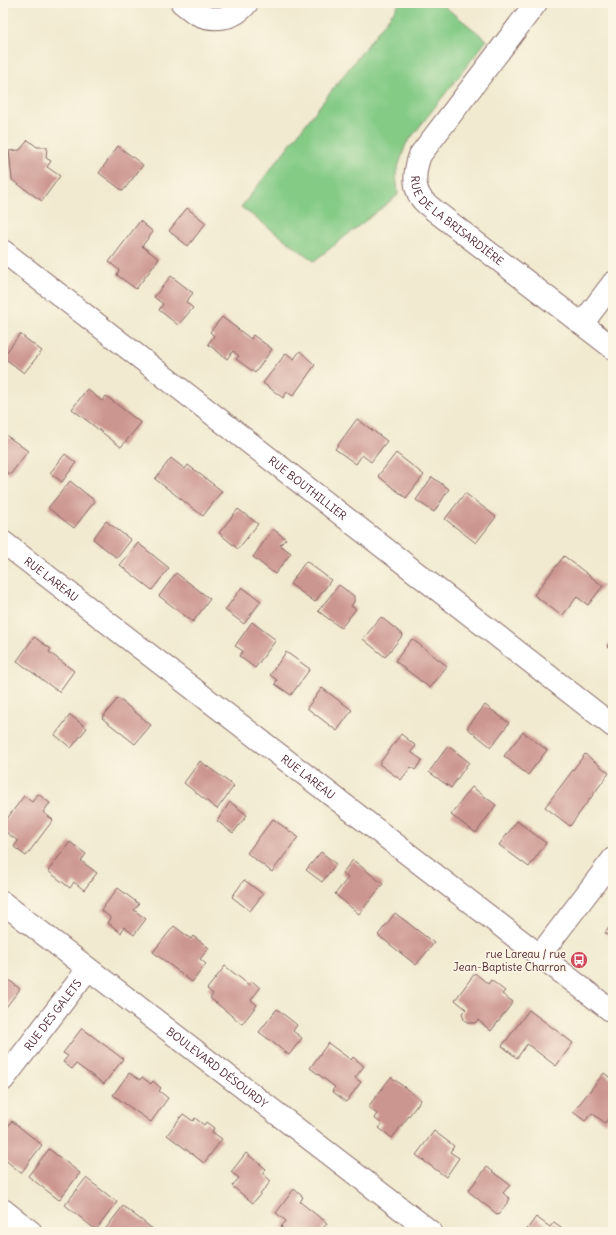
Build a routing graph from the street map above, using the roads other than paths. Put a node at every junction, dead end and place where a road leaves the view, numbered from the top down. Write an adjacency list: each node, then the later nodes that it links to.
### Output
1 (182, 3): 2 (street)
2 (246, 3)
3 (536, 3): 6 (street, RUE DE LA BRISARDIÈRE)
4 (3, 250): 9 (street, RUE BOUTHILLIER)
5 (613, 283): 6 (street)
6 (582, 324): 7 (street, RUE DE LA BRISARDIÈRE)
7 (613, 348)
8 (3, 542): 12 (street, RUE LAREAU)
9 (613, 726)
10 (613, 859): 12 (street)
11 (3, 903): 13 (street, BOULEVARD DÉSOURDY)
12 (540, 955): 14 (street, RUE LAREAU)
13 (88, 969): 15 (street, RUE DES GALETS); 18 (street, BOULEVARD DÉSOURDY)
14 (613, 1012)
15 (3, 1080)
16 (3, 1210): 17 (street)
17 (31, 1232)
18 (431, 1232)

